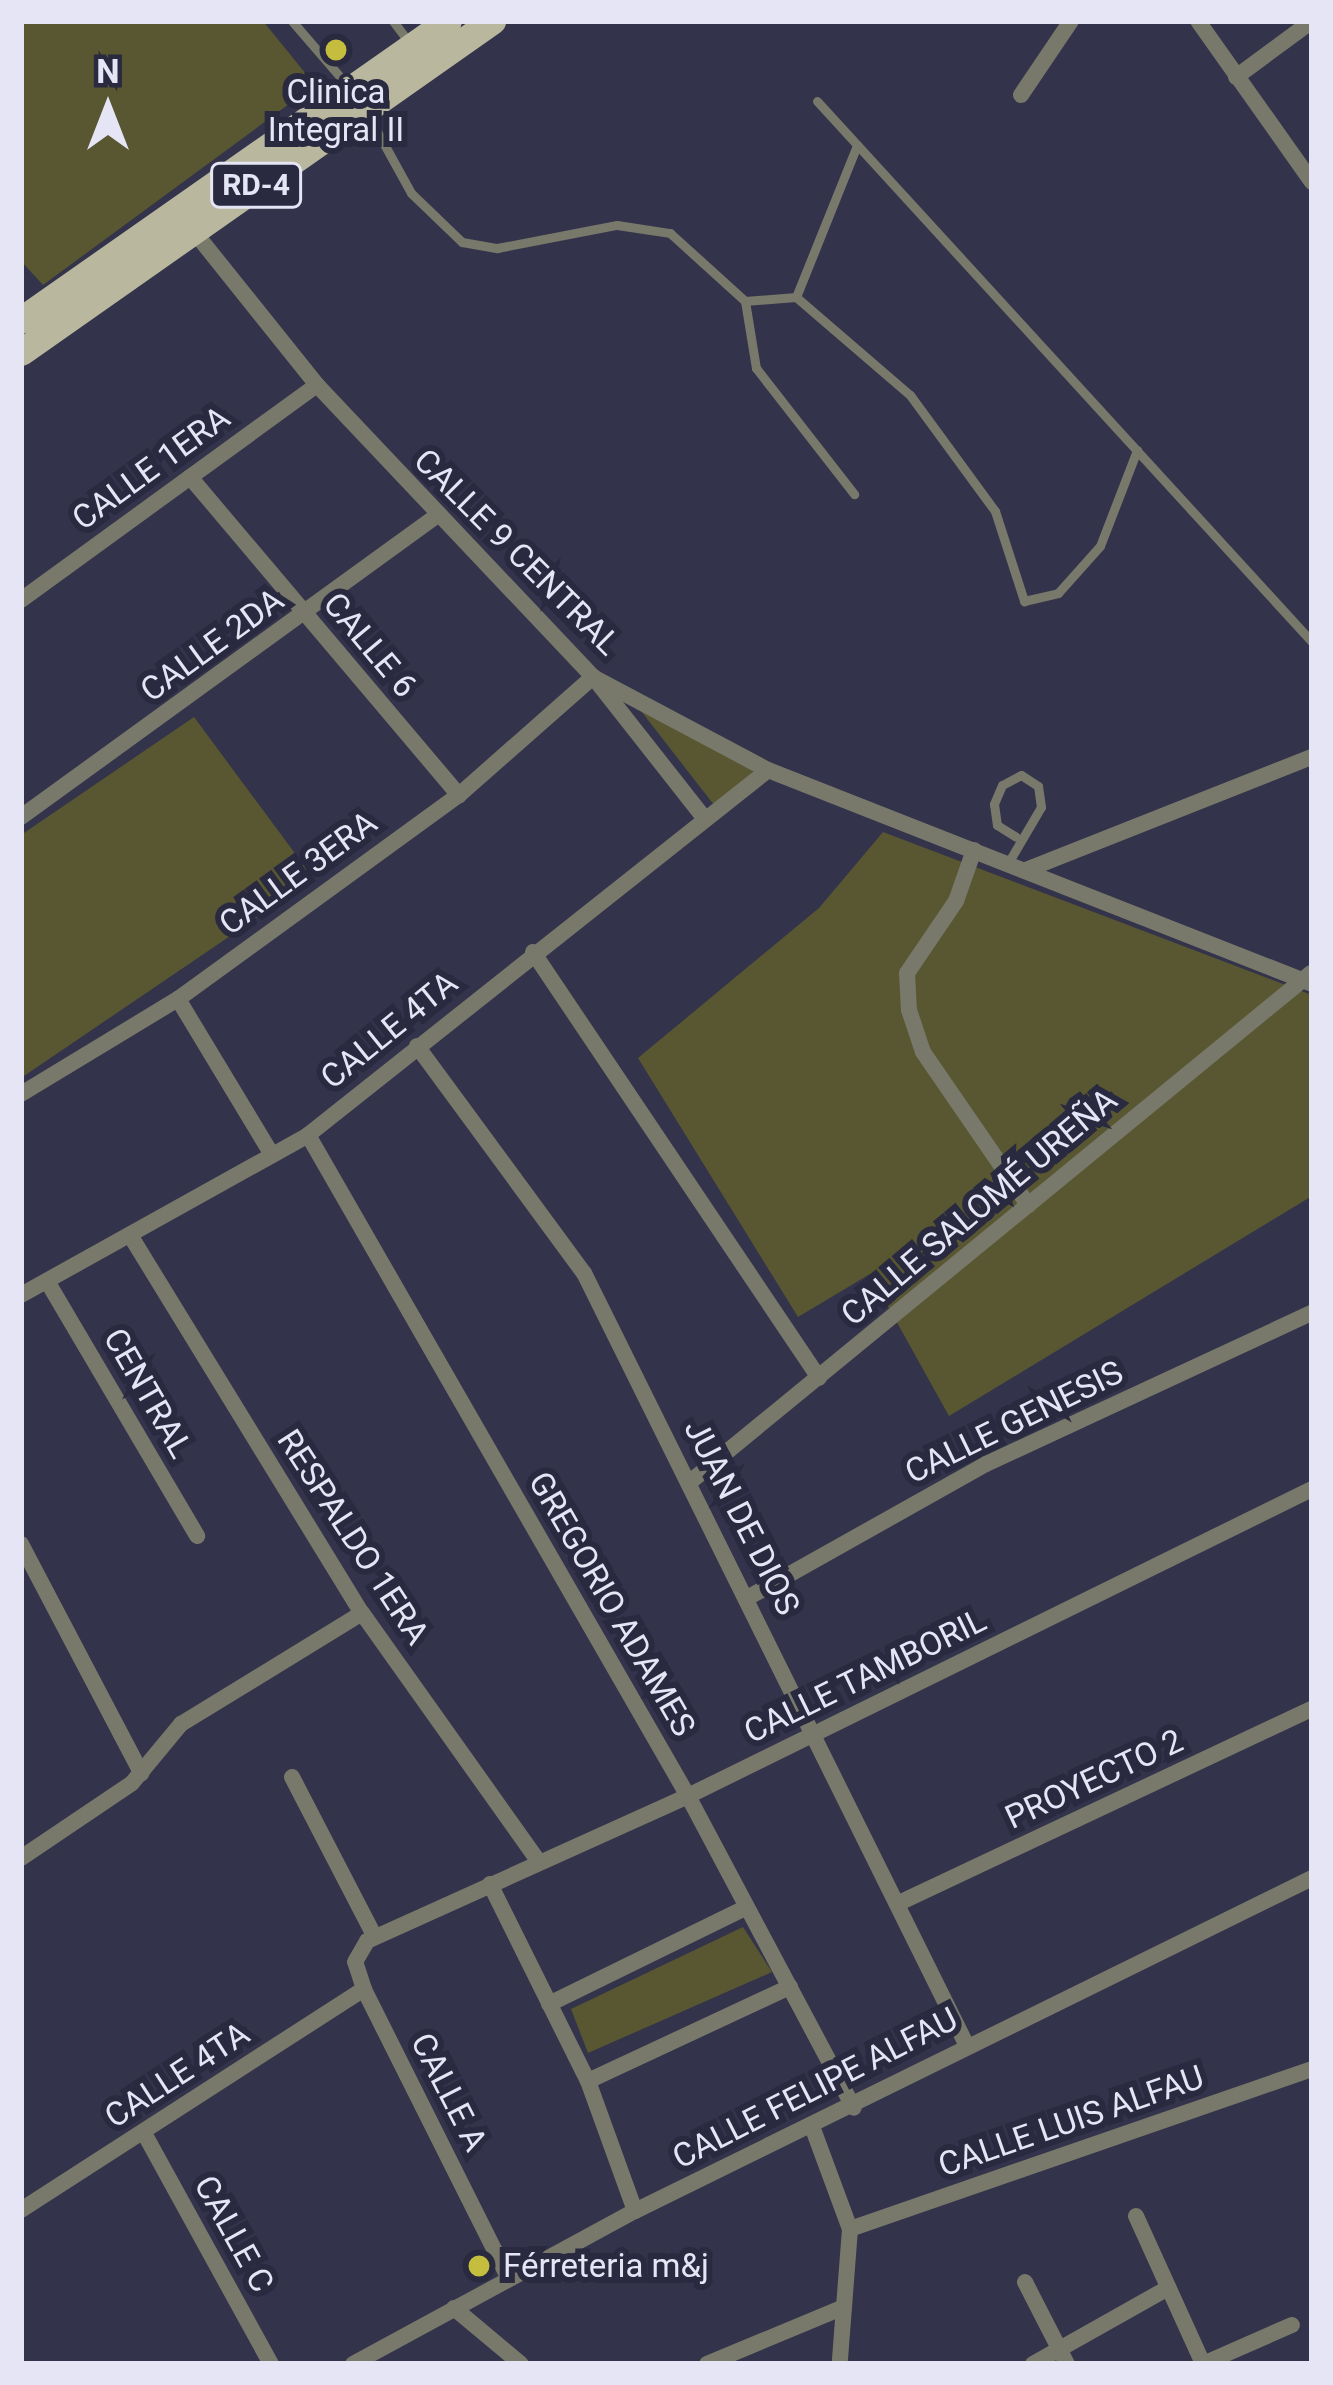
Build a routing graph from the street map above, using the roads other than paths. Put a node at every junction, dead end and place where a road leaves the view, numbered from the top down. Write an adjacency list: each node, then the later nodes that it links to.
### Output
1 (292, 21): 11 (lane)
2 (393, 21): 8 (lane)
3 (448, 21): 8 (main road, RD-4)
4 (492, 21): 11 (main road, RD-4)
5 (1071, 21): 10 (street)
6 (1198, 21): 9 (street)
7 (1312, 21): 9 (street)
8 (412, 46): 11 (main road, RD-4)
9 (1236, 77): 14 (street)
10 (1021, 95)
11 (358, 99): 15 (main road, RD-4); 17 (lane)
12 (817, 101): 13 (lane)
13 (857, 145): 16 (lane); 21 (lane)
14 (1312, 182)
15 (184, 220): 18 (main road, RD-4); 19 (main road, RD-4); 20 (street, CALLE 9 CENTRAL)
16 (796, 297): 17 (lane); 21 (lane)
17 (745, 301): 23 (lane)
18 (21, 320)
19 (21, 352)
20 (317, 385): 22 (street, CALLE 1ERA); 24 (street, CALLE 9 CENTRAL)
21 (1137, 449): 27 (lane)
22 (190, 477): 25 (street, CALLE 1ERA); 26 (street, CALLE 6)
23 (854, 494)
24 (435, 517): 26 (street, CALLE 2DA); 28 (street, CALLE 9 CENTRAL)
25 (21, 600)
26 (306, 615): 31 (street, CALLE 6); 32 (street, CALLE 2DA)
27 (1312, 642)
28 (593, 677): 30 (street, CALLE 9 CENTRAL); 31 (street, CALLE 3ERA); 33 (street)
29 (1312, 757): 37 (street)
30 (768, 770): 33 (street, CALLE 4TA); 35 (street, CALLE 9 CENTRAL)
31 (459, 795): 40 (street, CALLE 3ERA)
32 (21, 817)
33 (705, 819): 38 (street, CALLE 4TA)
34 (1016, 837): 34 (lane); 36 (lane)
35 (974, 850): 36 (street, CALLE 9 CENTRAL); 45 (street)
36 (1007, 863): 37 (street, CALLE 9 CENTRAL)
37 (1026, 870): 39 (street, CALLE 9 CENTRAL)
38 (533, 952): 41 (street, CALLE 4TA); 50 (street)
39 (1310, 978): 45 (street, CALLE SALOMÉ UREÑA)
40 (178, 999): 42 (street, CALLE 3ERA); 44 (street)
41 (417, 1046): 43 (street, CALLE 4TA); 51 (street, JUAN DE DIOS)
42 (21, 1094)
43 (308, 1135): 44 (street, CALLE 4TA); 61 (street, GREGORIO ADAMES)
44 (272, 1155): 46 (street, CALLE 4TA)
45 (1028, 1205): 50 (street, CALLE SALOMÉ UREÑA)
46 (130, 1235): 47 (street, CALLE 4TA); 56 (street, RESPALDO 1ERA)
47 (47, 1281): 48 (street, CALLE 4TA); 53 (street, CENTRAL)
48 (21, 1295)
49 (1312, 1313): 55 (street, CALLE GENESIS)
50 (819, 1378): 51 (street, CALLE SALOMÉ UREÑA)
51 (691, 1481): 55 (street, JUAN DE DIOS)
52 (1312, 1489): 58 (street, CALLE TAMBORIL)
53 (197, 1536)
54 (21, 1544): 59 (street)
55 (749, 1597): 58 (street, JUAN DE DIOS)
56 (362, 1612): 59 (street); 63 (street, RESPALDO 1ERA)
57 (1312, 1709): 66 (street, PROYECTO 2)
58 (818, 1733): 61 (street, CALLE TAMBORIL); 66 (street, JUAN DE DIOS)
59 (141, 1773): 62 (street)
60 (292, 1777): 68 (street)
61 (688, 1796): 63 (street, CALLE TAMBORIL); 67 (street, GREGORIO ADAMES)
62 (21, 1858)
63 (539, 1862): 65 (street, CALLE TAMBORIL)
64 (1312, 1878): 72 (street, CALLE FELIPE ALFAU)
65 (490, 1884): 68 (street, CALLE TAMBORIL); 71 (street)
66 (901, 1902): 72 (street, JUAN DE DIOS)
67 (747, 1906): 69 (street, GREGORIO ADAMES); 71 (street)
68 (375, 1937): 70 (street)
69 (790, 1987): 74 (street); 75 (street, GREGORIO ADAMES)
70 (364, 1989): 77 (street, CALLE 4TA); 82 (street, CALLE A)
71 (549, 2004): 74 (street)
72 (966, 2044): 75 (street, CALLE FELIPE ALFAU)
73 (1312, 2069): 81 (street, CALLE LUIS ALFAU)
74 (588, 2081): 79 (street)
75 (854, 2108): 76 (street, CALLE FELIPE ALFAU)
76 (813, 2129): 79 (street, CALLE FELIPE ALFAU); 81 (street)
77 (144, 2133): 78 (street, CALLE 4TA); 90 (street, CALLE C)
78 (21, 2210)
79 (635, 2211): 82 (street, CALLE FELIPE ALFAU)
80 (1136, 2216): 84 (street)
81 (850, 2229): 85 (street)
82 (508, 2277): 86 (street, CALLE FELIPE ALFAU)
83 (1025, 2282): 88 (street)
84 (1168, 2288): 88 (street); 95 (street)
85 (844, 2307): 89 (street); 93 (street)
86 (454, 2308): 91 (street, CALLE FELIPE ALFAU); 92 (street)
87 (1292, 2325): 95 (street)
88 (1063, 2356): 94 (street)
89 (839, 2360)
90 (271, 2364)
91 (353, 2364)
92 (521, 2364)
93 (707, 2364)
94 (1033, 2364)
95 (1203, 2364)

